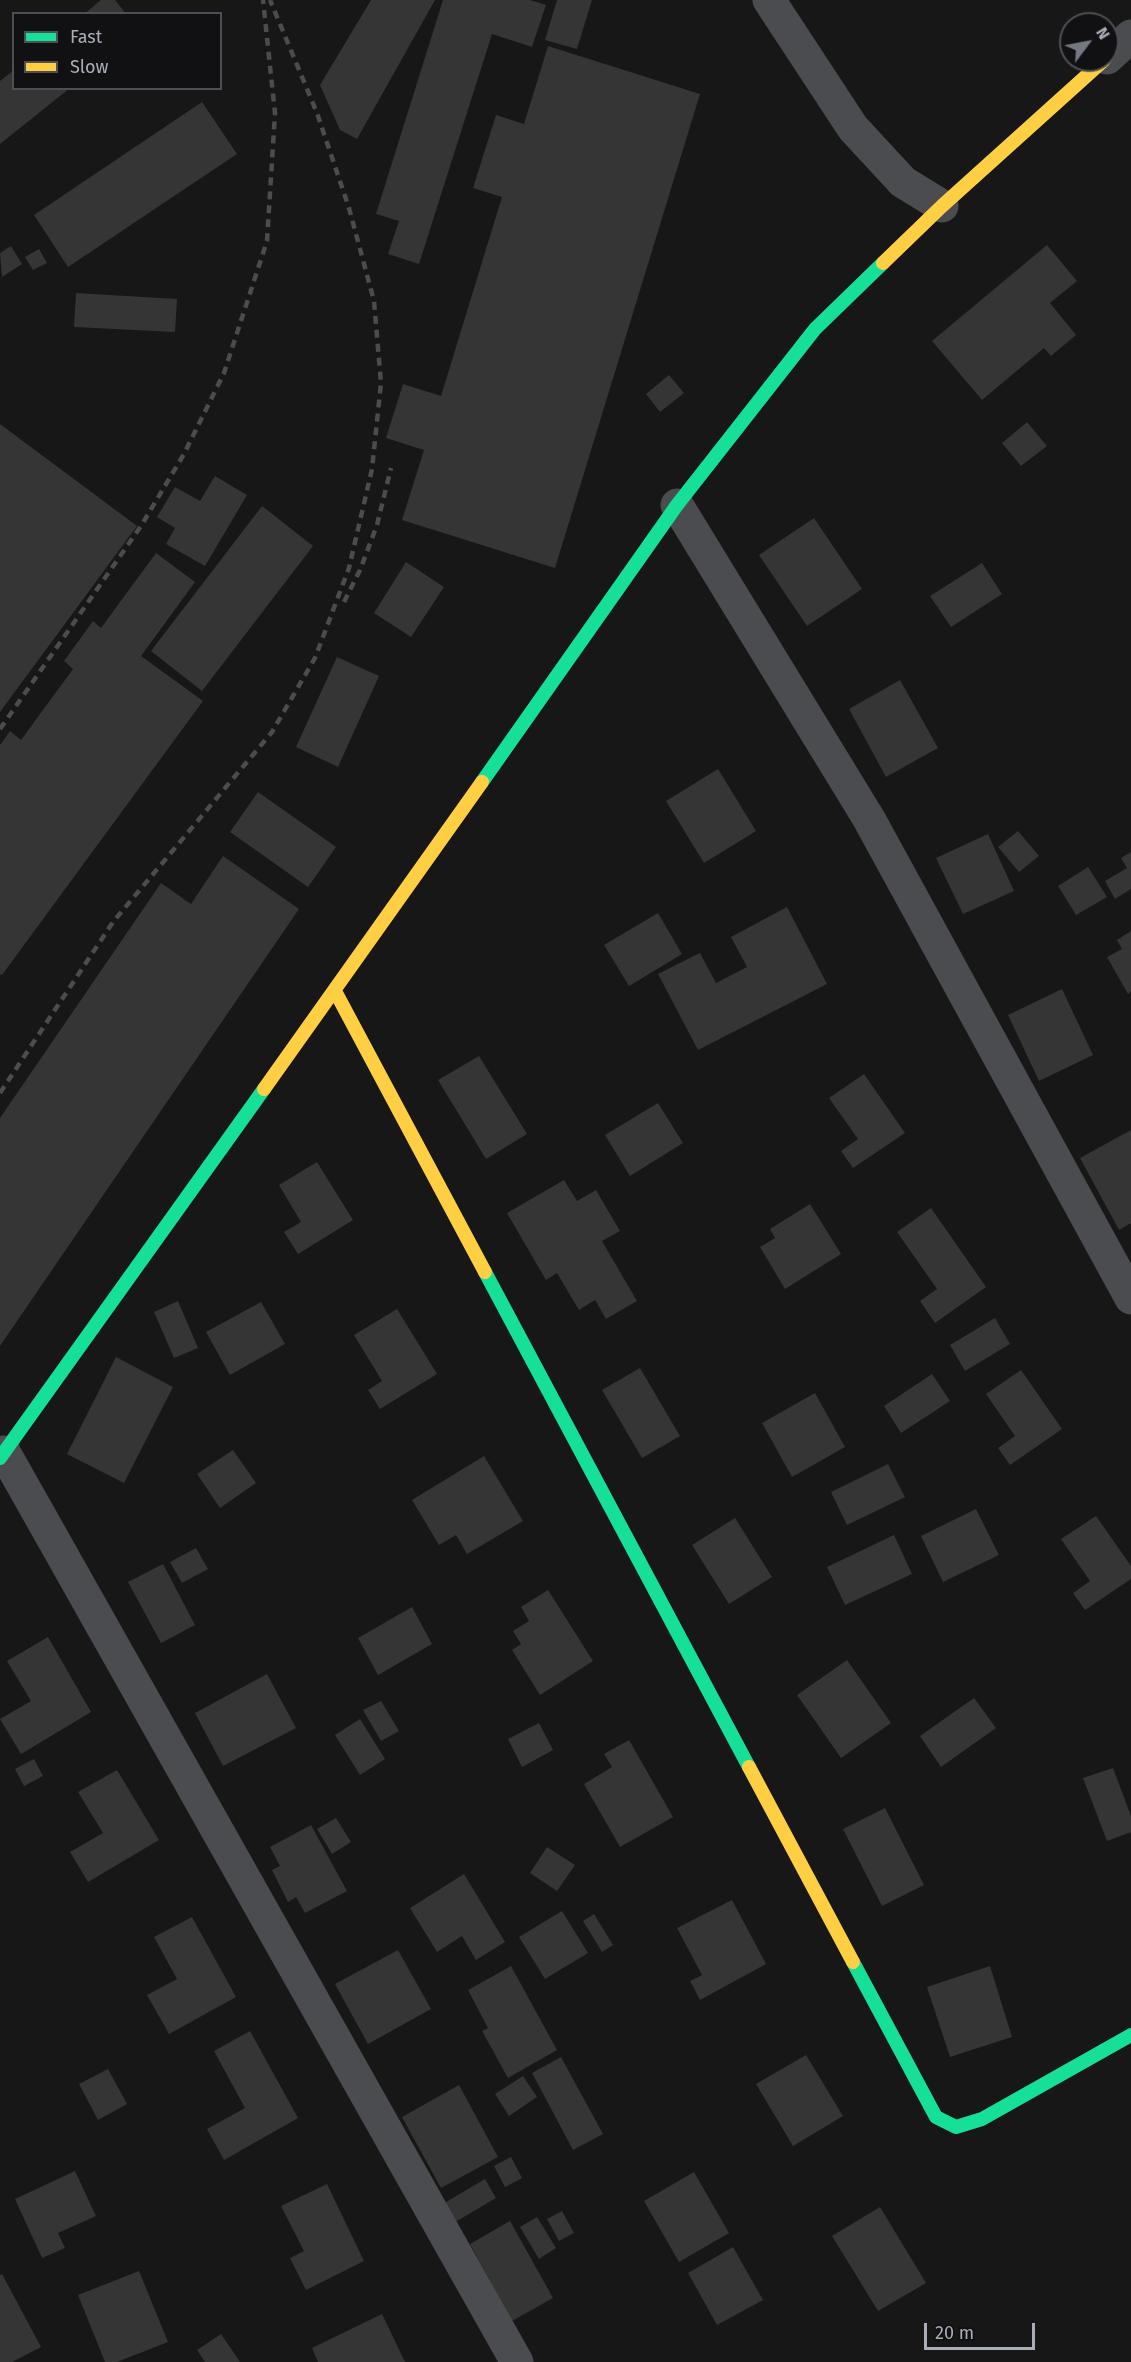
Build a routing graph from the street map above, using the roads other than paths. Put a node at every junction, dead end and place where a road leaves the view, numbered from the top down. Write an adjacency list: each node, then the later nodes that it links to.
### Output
1 (769, 0): 5 (street)
2 (1131, 36): 3 (street)
3 (1119, 47)
4 (1091, 72): 5 (street)
5 (942, 206): 6 (street)
6 (677, 505): 7 (street); 8 (street)
7 (335, 991): 9 (street); 10 (street)
8 (1131, 1298)
9 (2, 1455): 11 (street)
10 (1131, 2036)
11 (517, 2362)

